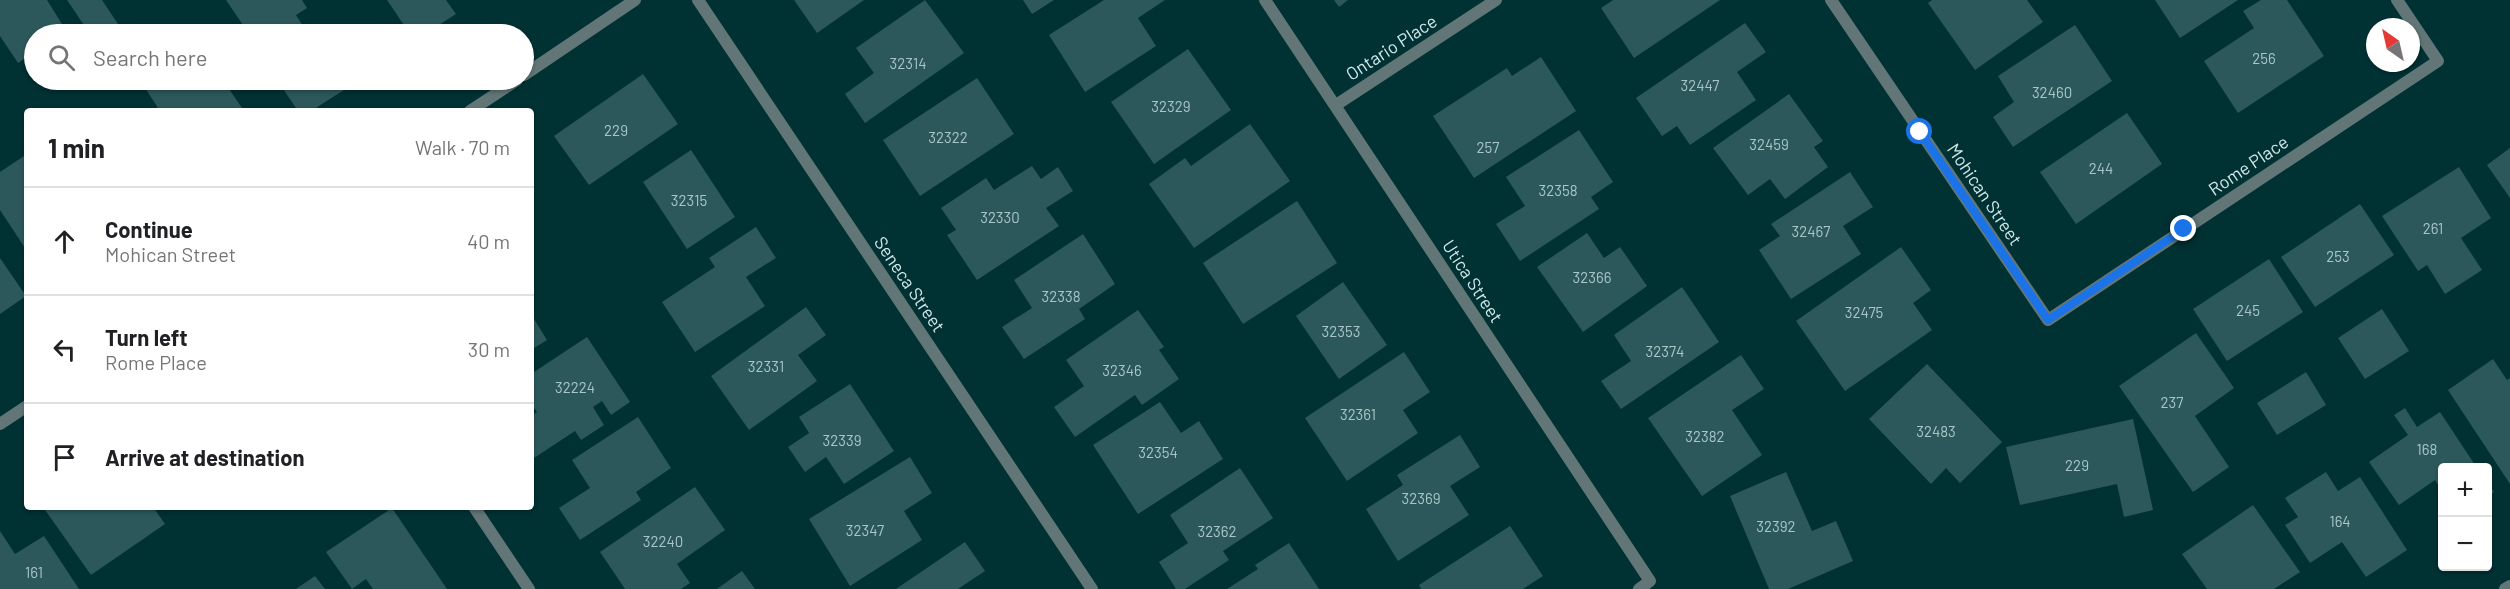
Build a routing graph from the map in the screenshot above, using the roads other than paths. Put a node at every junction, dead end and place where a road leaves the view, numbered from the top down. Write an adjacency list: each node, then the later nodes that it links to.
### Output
1 (635, 0): 7 (street)
2 (698, 0): 17 (street, Seneca Street)
3 (1265, 0): 9 (street, Utica Street)
4 (1496, 0): 9 (street, Ontario Place)
5 (1831, 0): 11 (street, Mohican Street)
6 (2397, 0): 11 (street, Rome Place)
7 (534, 68)
8 (502, 90): 10 (street)
9 (1336, 105): 18 (street, Utica Street)
10 (475, 108)
11 (2048, 320)
12 (24, 408): 13 (street)
13 (0, 424)
14 (476, 510): 16 (street)
15 (2510, 586): 19 (street)
16 (529, 589)
17 (1092, 589)
18 (1639, 589)
19 (2505, 589)

